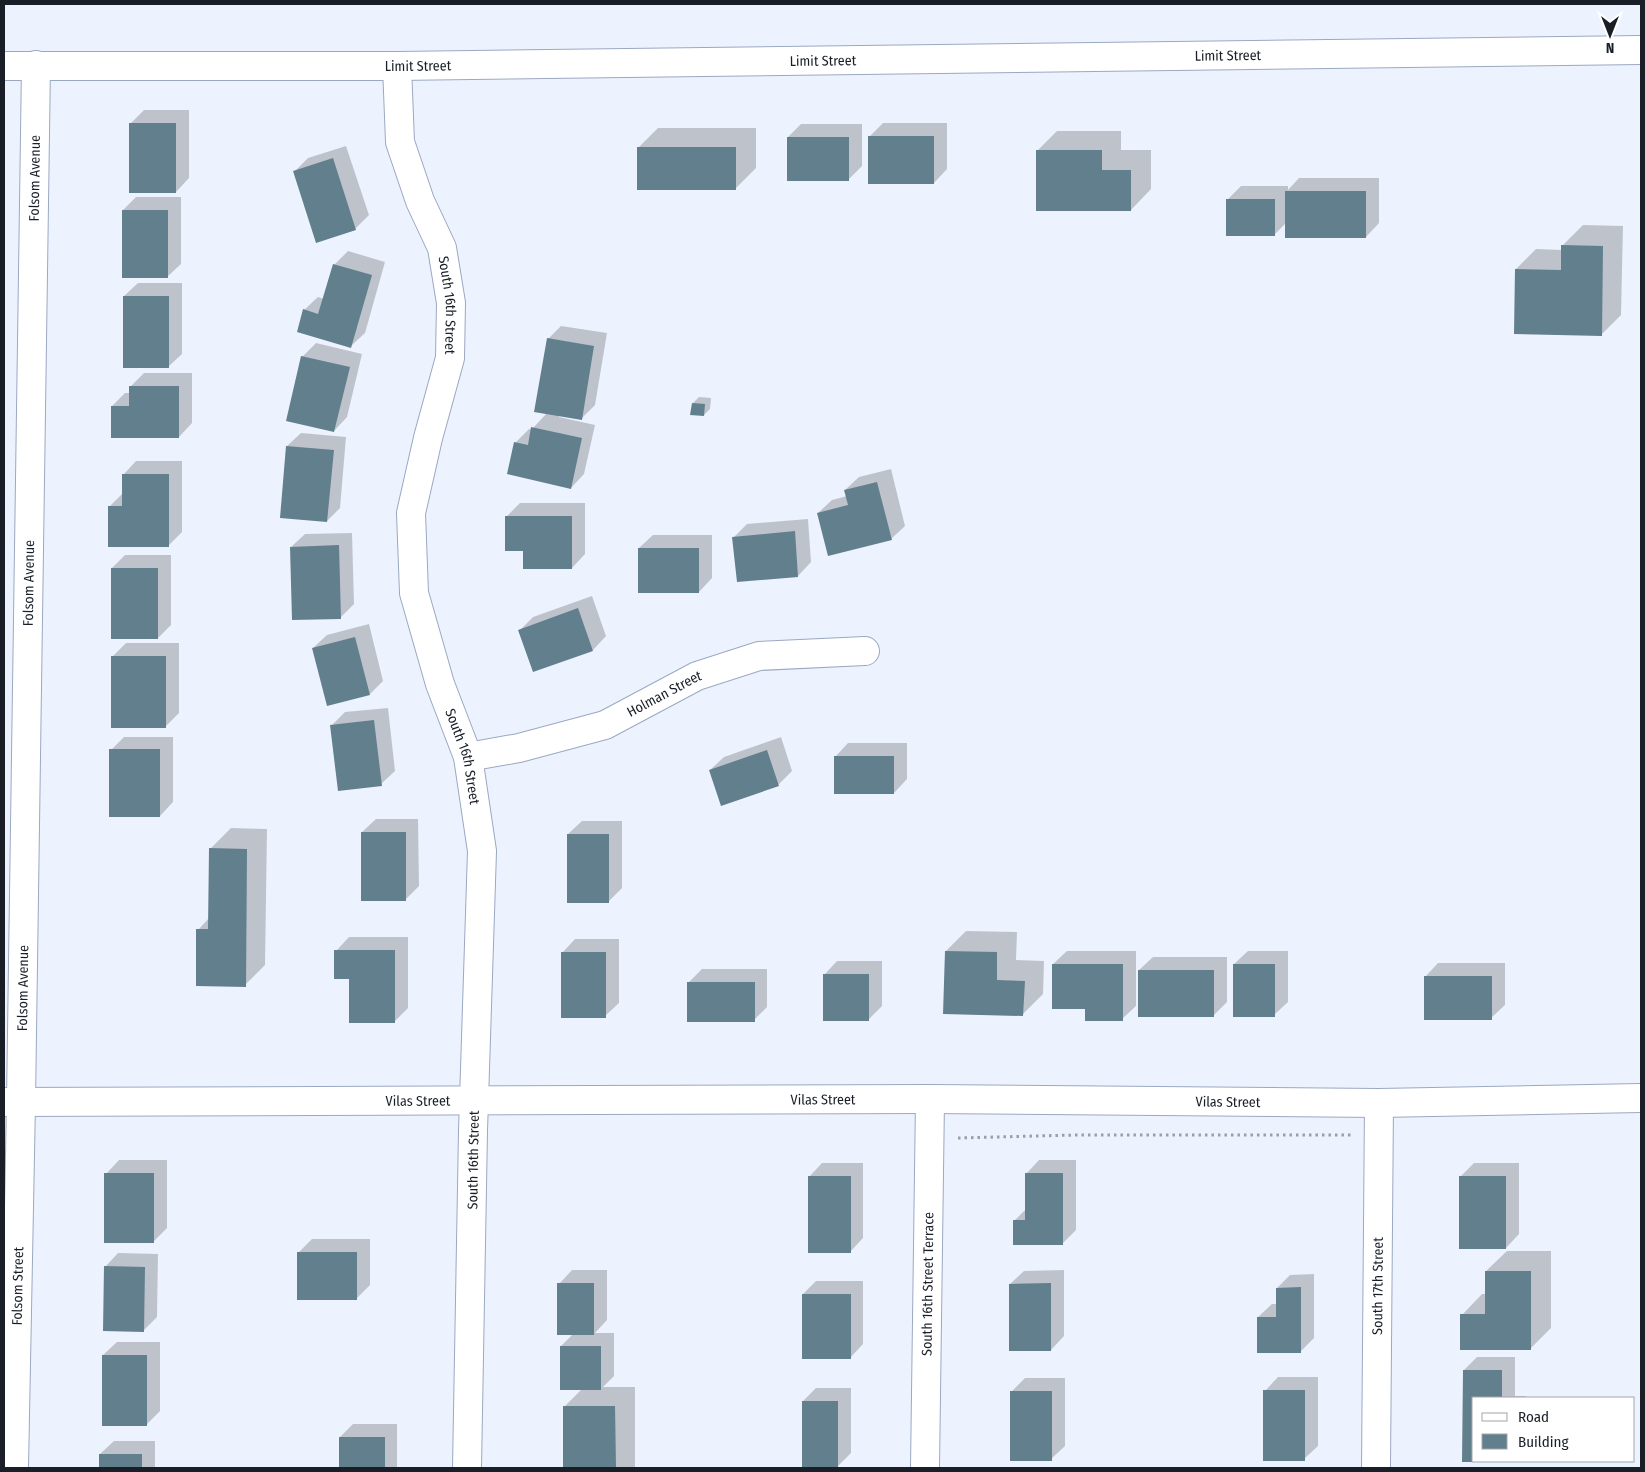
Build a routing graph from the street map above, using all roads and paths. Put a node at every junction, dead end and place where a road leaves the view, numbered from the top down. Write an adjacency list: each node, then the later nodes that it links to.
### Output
1 (1641, 50): 4 (street, Limit Street)
2 (36, 65): 3 (street, Limit Street); 4 (street, Limit Street); 9 (street, Folsom Avenue)
3 (4, 66)
4 (397, 66): 6 (street, South 16th Street)
5 (865, 652): 6 (street, Holman Street)
6 (468, 758): 10 (street, South 16th Street)
7 (1641, 1098): 11 (street, Vilas Street)
8 (930, 1099): 10 (street, Vilas Street); 11 (street, Vilas Street); 14 (street, South 16th Street Terrace)
9 (12, 1102): 10 (street, Vilas Street); 12 (street, Folsom Street)
10 (474, 1102): 13 (street, South 16th Street)
11 (1379, 1103): 15 (street, South 17th Street)
12 (14, 1468)
13 (467, 1468)
14 (925, 1468)
15 (1376, 1468)

